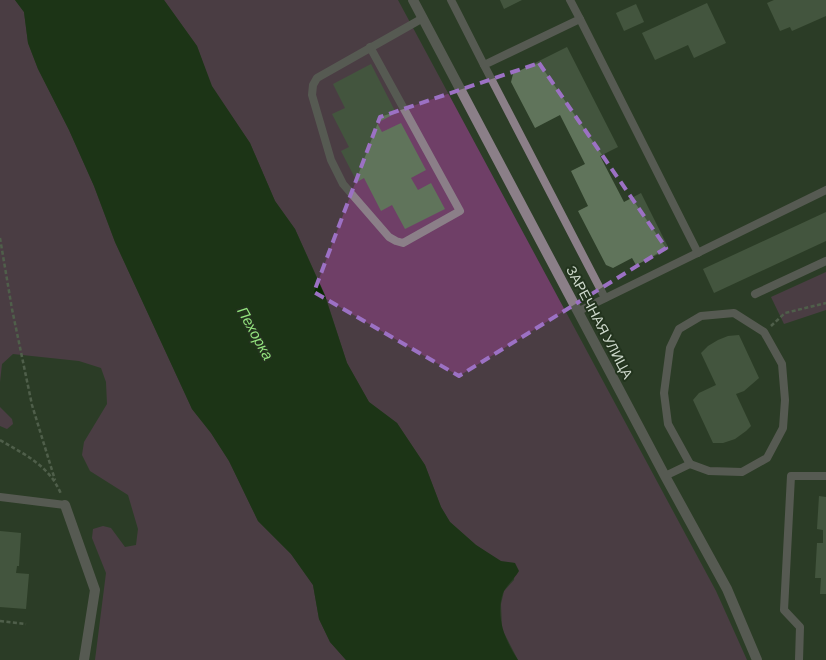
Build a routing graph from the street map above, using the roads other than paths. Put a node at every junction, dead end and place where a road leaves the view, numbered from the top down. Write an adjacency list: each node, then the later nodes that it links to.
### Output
1 (413, 0): 4 (street, ЗАРЕЧНАЯ УЛИЦА)
2 (451, 0): 7 (lane)
3 (570, 0): 5 (lane)
4 (423, 18): 6 (lane); 13 (street, ЗАРЕЧНАЯ УЛИЦА)
5 (580, 19): 7 (lane); 9 (lane)
6 (370, 47): 6 (lane)
7 (484, 65): 12 (lane)
8 (826, 190): 9 (lane)
9 (698, 253): 12 (lane)
10 (826, 261): 11 (lane)
11 (755, 294)
12 (605, 298): 13 (lane)
13 (579, 311): 15 (street, ЗАРЕЧНАЯ УЛИЦА)
14 (690, 464): 14 (lane); 15 (lane)
15 (665, 476): 20 (street, ЗАРЕЧНАЯ УЛИЦА)
16 (826, 476): 21 (lane)
17 (0, 497): 18 (lane)
18 (65, 505): 19 (street)
19 (84, 660)
20 (757, 660)
21 (799, 660)

